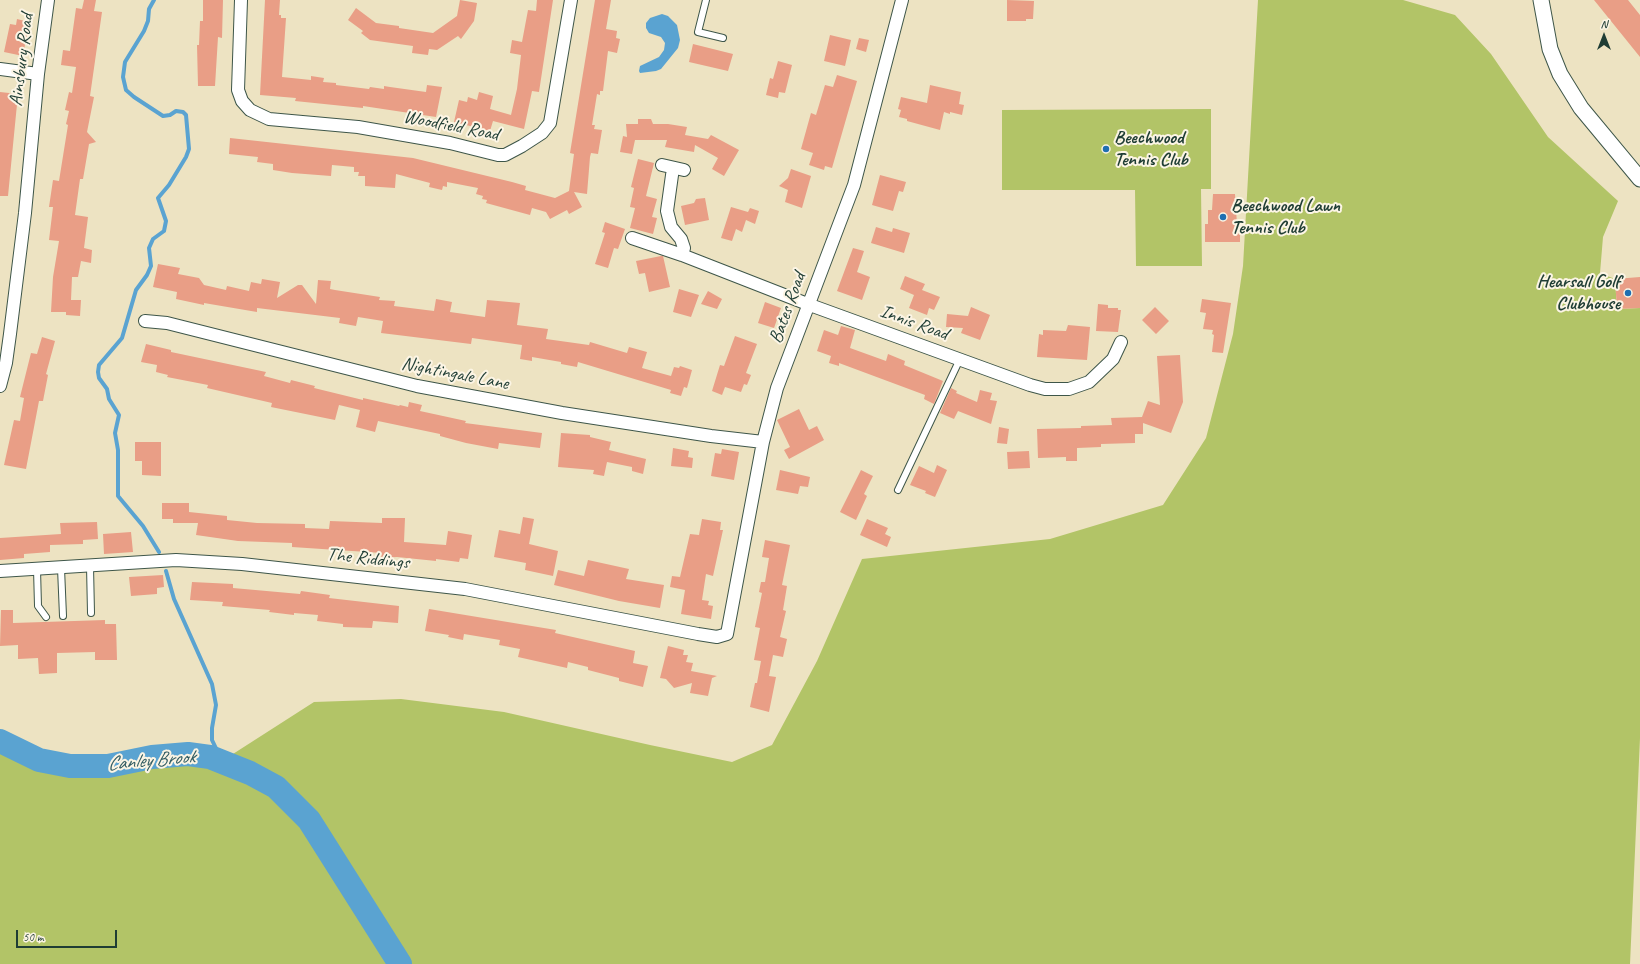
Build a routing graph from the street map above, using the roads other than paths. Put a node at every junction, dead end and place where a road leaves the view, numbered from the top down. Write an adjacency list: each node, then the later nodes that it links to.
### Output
1 (48, 0): 9 (street, Ainsbury Road)
2 (241, 0): 3 (street, Woodfield Road)
3 (571, 0)
4 (706, 0): 7 (lane)
5 (902, 0): 14 (street, Bates Road)
6 (1541, 0): 11 (street)
7 (723, 38)
8 (0, 69): 9 (street)
9 (38, 74): 16 (street, Ainsbury Road)
10 (673, 168): 13 (street)
11 (1640, 179)
12 (632, 238): 13 (street, Innis Road)
13 (682, 255): 14 (street, Innis Road)
14 (810, 305): 18 (street, Innis Road); 20 (street, Bates Road)
15 (145, 321): 20 (street, Nightingale Lane)
16 (5, 333): 19 (street, Ainsbury Road)
17 (1121, 342): 18 (street, Innis Road)
18 (960, 359): 21 (lane)
19 (0, 386)
20 (763, 442): 29 (street, Bates Road)
21 (898, 490)
22 (90, 566): 23 (street, The Riddings); 26 (lane); 29 (street, The Riddings)
23 (61, 568): 24 (street, The Riddings); 27 (lane)
24 (37, 569): 25 (street, The Riddings); 28 (lane)
25 (0, 571)
26 (91, 613)
27 (63, 616)
28 (46, 618)
29 (727, 634)

